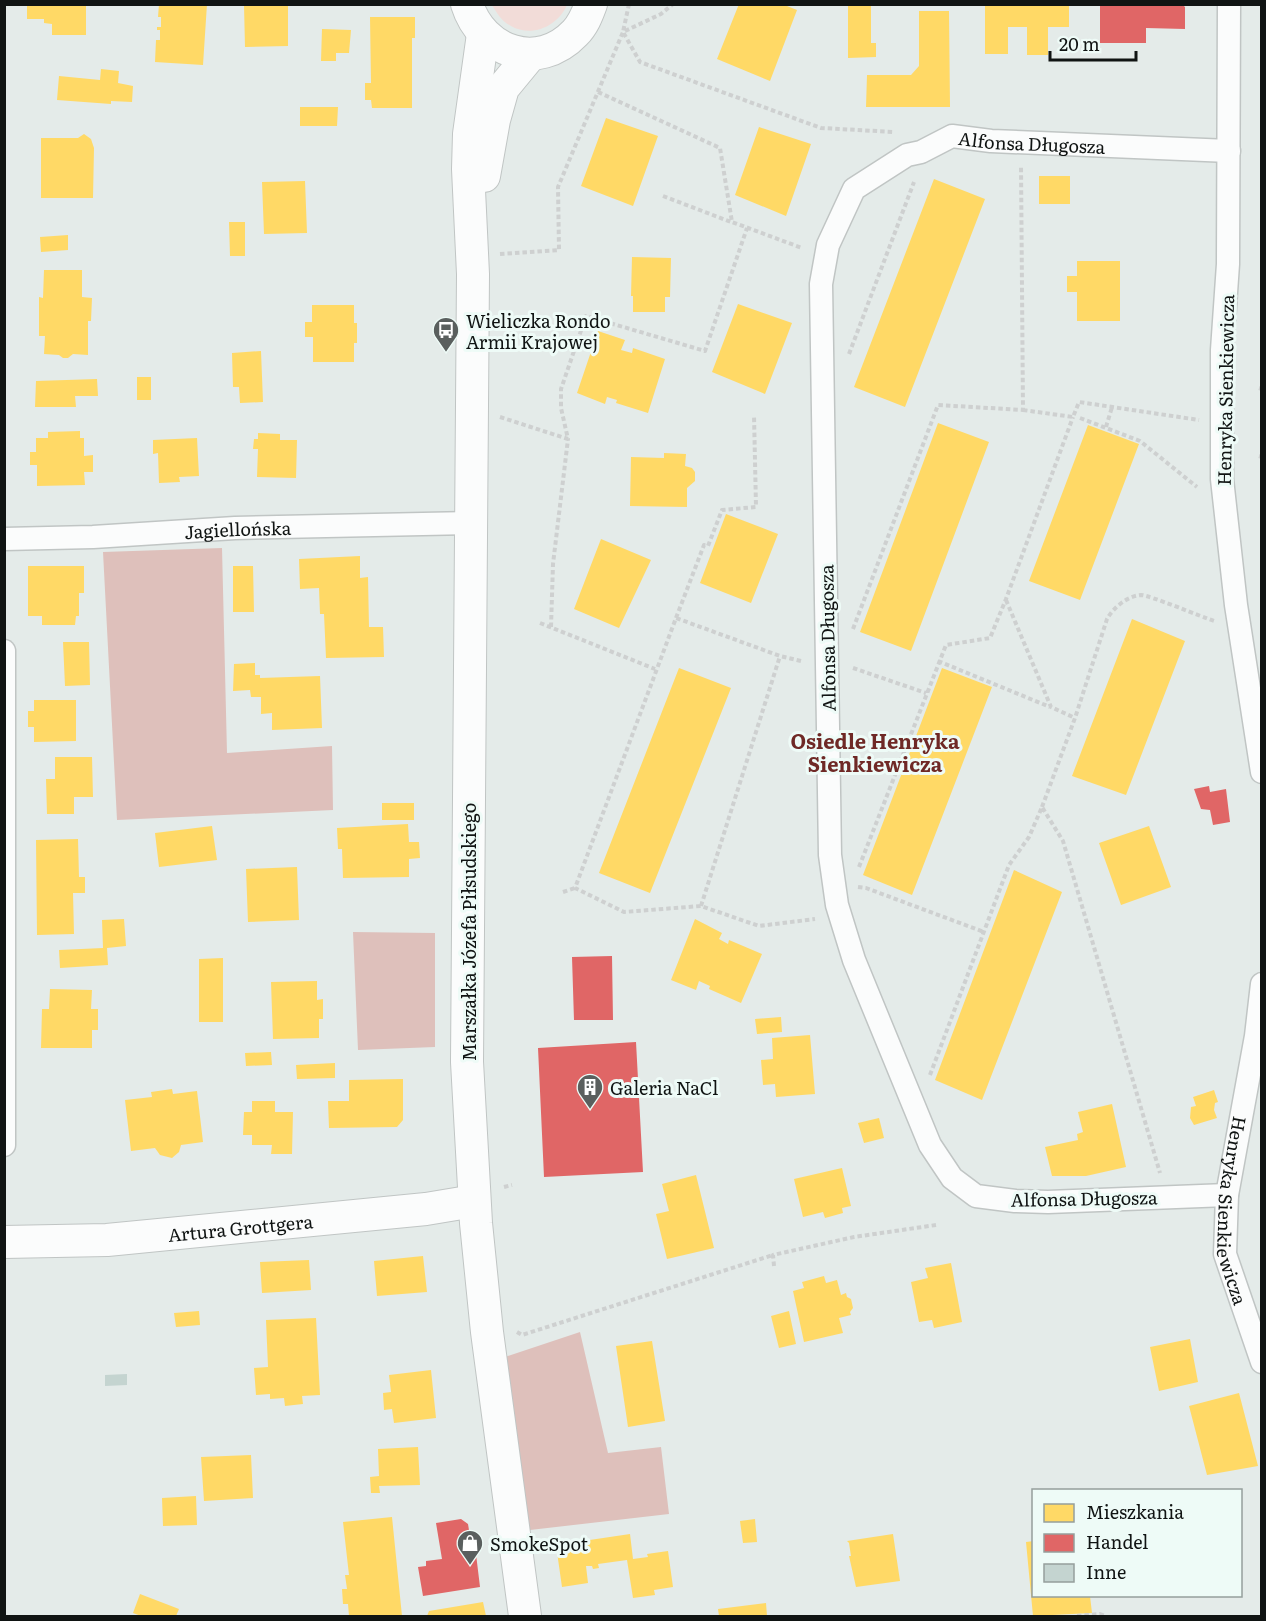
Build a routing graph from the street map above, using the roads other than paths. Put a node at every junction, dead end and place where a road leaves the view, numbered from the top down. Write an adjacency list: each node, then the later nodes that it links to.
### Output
1 (467, 4): 4 (main road)
2 (591, 4): 5 (main road)
3 (1229, 4): 6 (street, Henryka Sienkiewicza)
4 (483, 34): 5 (main road); 7 (main road, Marszałka Józefa Piłsudskiego)
5 (531, 54): 7 (main road, Marszałka Józefa Piłsudskiego)
6 (1229, 152): 11 (street, Henryka Sienkiewicza); 15 (street, Alfonsa Długosza)
7 (483, 250): 8 (main road, Marszałka Józefa Piłsudskiego)
8 (471, 523): 9 (street, Jagiellońska); 16 (main road, Marszałka Józefa Piłsudskiego)
9 (4, 539)
10 (4, 651): 13 (street)
11 (1262, 772)
12 (1262, 984): 15 (street, Henryka Sienkiewicza)
13 (5, 1106): 14 (street)
14 (4, 1145)
15 (1227, 1195): 18 (street, Henryka Sienkiewicza)
16 (474, 1201): 17 (main road, Artura Grottgera); 19 (main road, Marszałka Józefa Piłsudskiego)
17 (4, 1242)
18 (1262, 1362)
19 (525, 1617)

